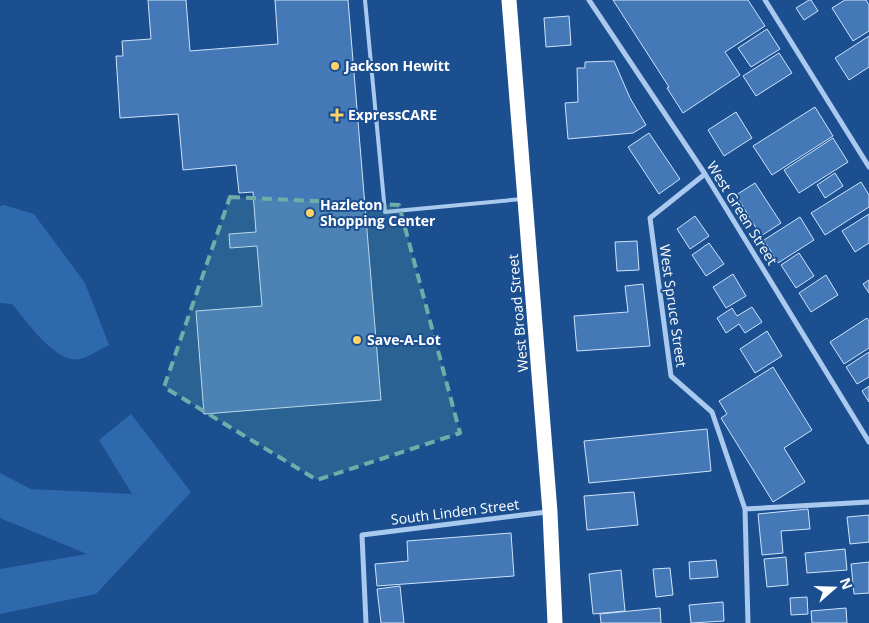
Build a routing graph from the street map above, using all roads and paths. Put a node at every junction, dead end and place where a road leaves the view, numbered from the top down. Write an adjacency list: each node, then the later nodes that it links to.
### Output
1 (364, 0): 7 (lane)
2 (510, 0): 7 (highway, West Broad Street)
3 (589, 0): 6 (street, West Green Street)
4 (765, 0): 5 (street)
5 (869, 167)
6 (705, 174): 8 (street, West Green Street); 10 (street, West Spruce Street)
7 (525, 198): 11 (highway, West Broad Street)
8 (869, 442)
9 (869, 502): 10 (street)
10 (746, 509): 14 (street, West Spruce Street)
11 (550, 512): 12 (street, South Linden Street); 13 (highway, West Broad Street)
12 (366, 623)
13 (554, 623)
14 (748, 623)

